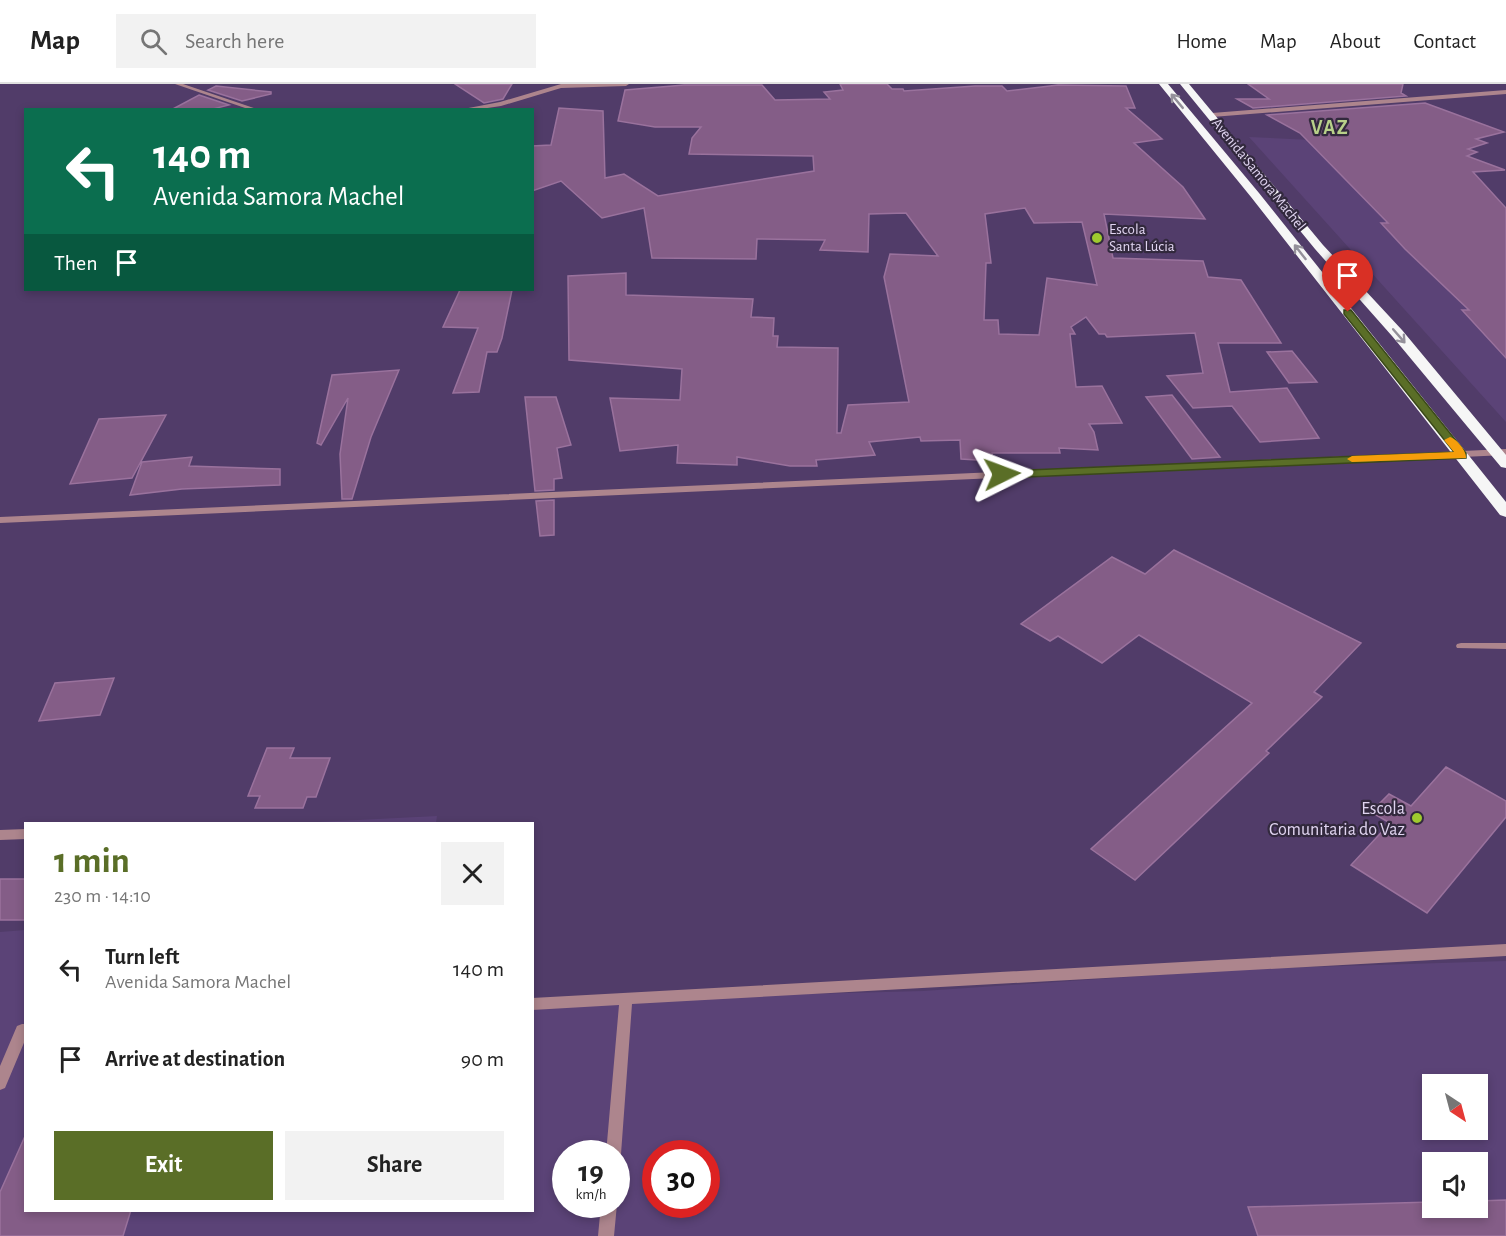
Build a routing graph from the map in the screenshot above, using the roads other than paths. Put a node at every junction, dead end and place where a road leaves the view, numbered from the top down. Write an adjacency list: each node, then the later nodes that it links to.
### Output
1 (178, 84): 7 (street)
2 (626, 84): 5 (street)
3 (1163, 84): 11 (highway, Avenida Samora Machel, one-way to 3)
4 (1184, 84): 9 (highway, Avenida Samora Machel)
5 (559, 85): 8 (street)
6 (1506, 92): 9 (street)
7 (252, 108)
8 (474, 108)
9 (1212, 115): 10 (highway, Avenida Samora Machel, one-way to 10)
10 (1501, 453): 11 (street); 12 (highway, Avenida Samora Machel)
11 (1462, 455): 13 (highway, Avenida Samora Machel); 14 (street)
12 (1506, 464)
13 (1506, 512)
14 (0, 520)
15 (1461, 646): 16 (street)
16 (1506, 646)
17 (24, 834): 18 (street)
18 (0, 836)
19 (1506, 950): 20 (street)
20 (626, 999): 21 (street); 24 (street)
21 (534, 1004)
22 (24, 1030): 23 (street)
23 (1, 1078)
24 (614, 1140)
25 (608, 1218): 26 (street)
26 (606, 1236)

